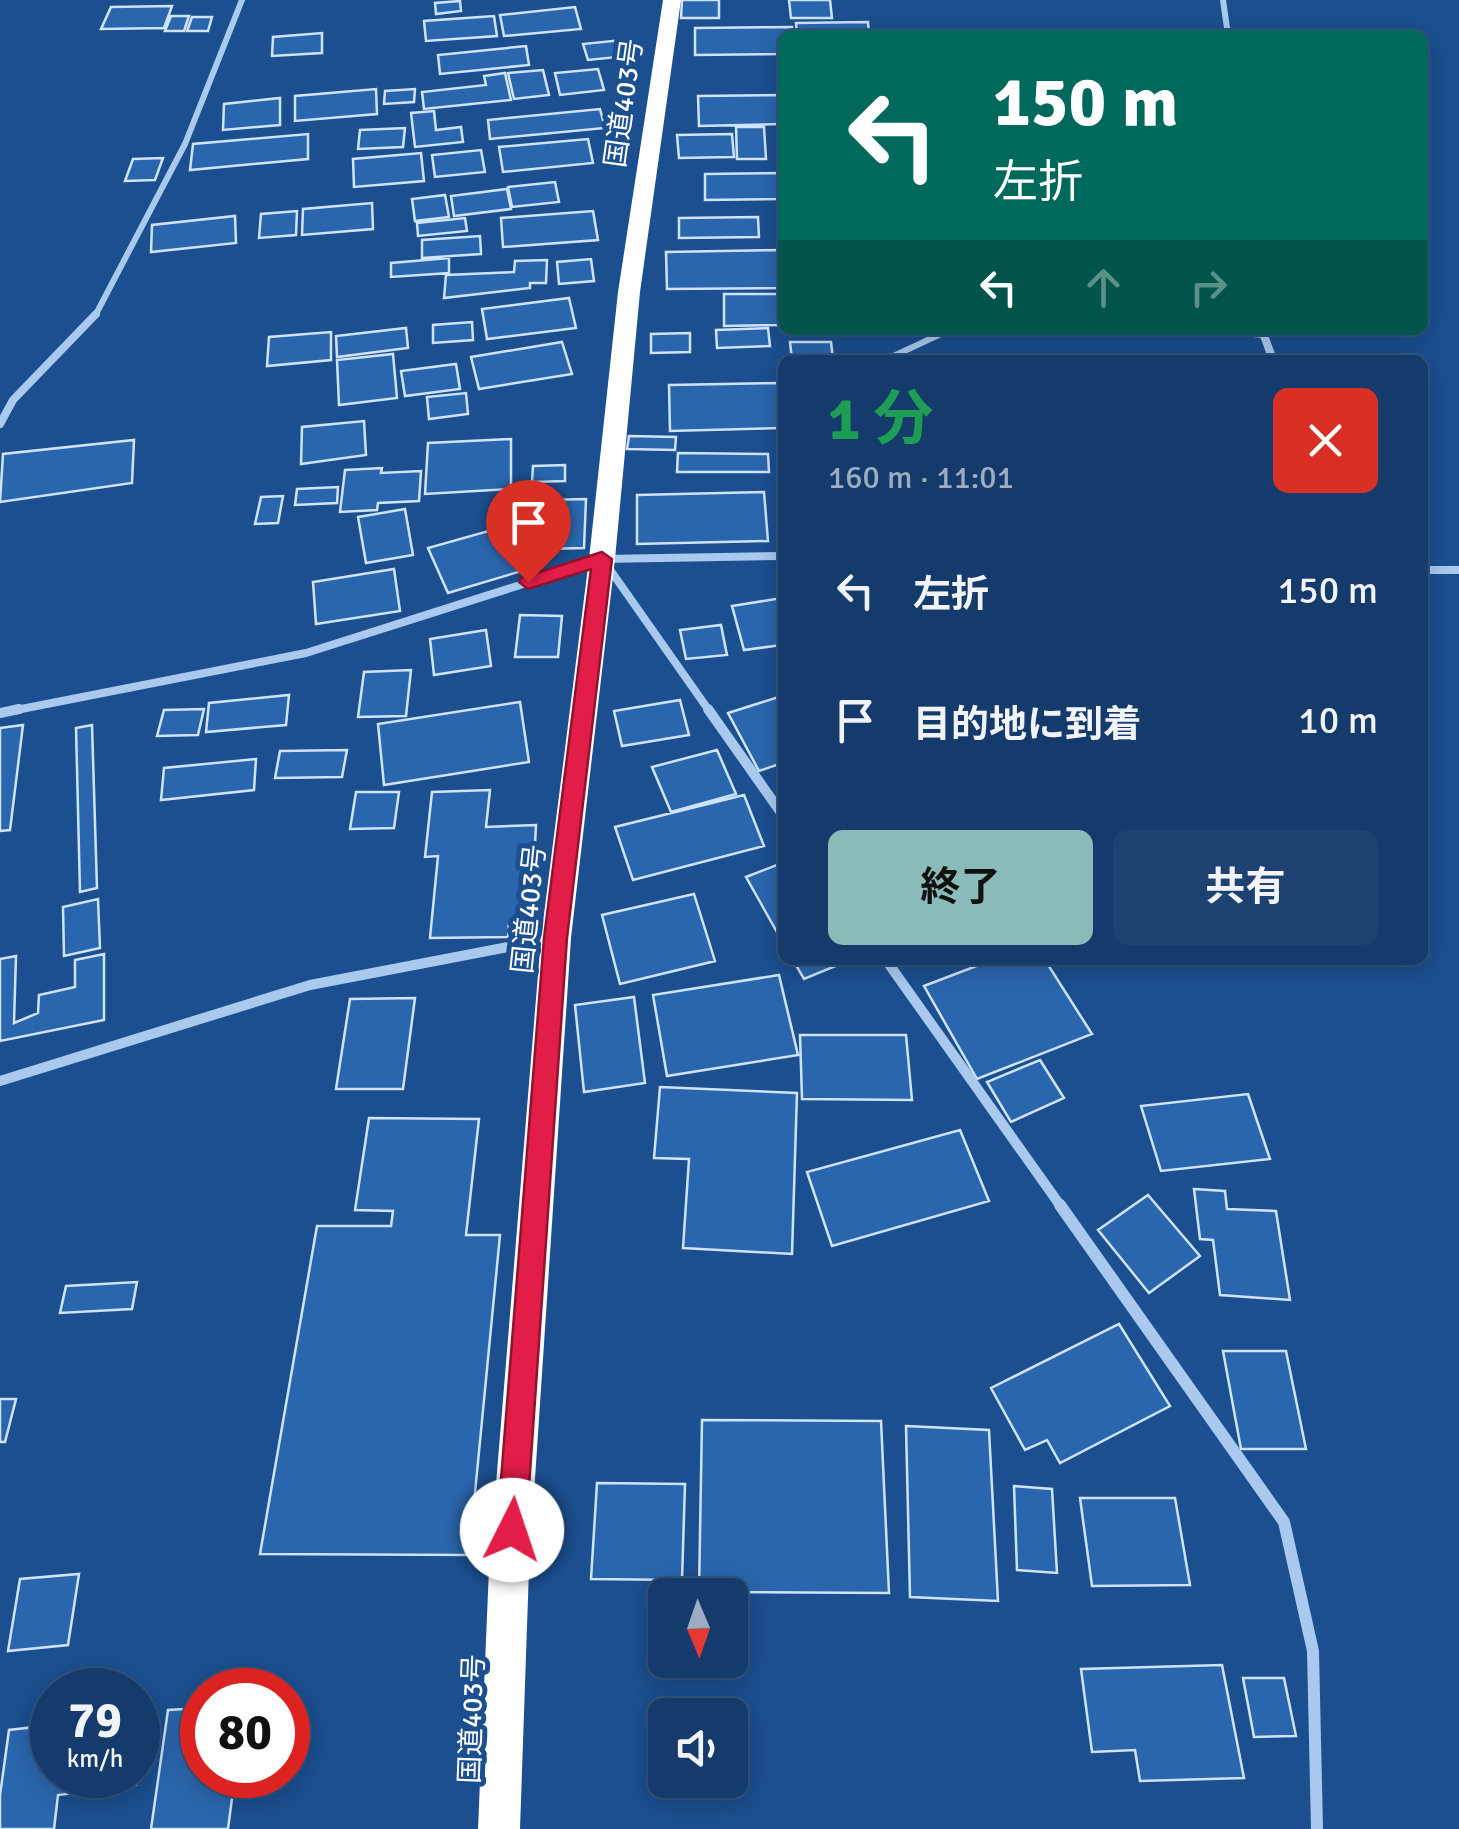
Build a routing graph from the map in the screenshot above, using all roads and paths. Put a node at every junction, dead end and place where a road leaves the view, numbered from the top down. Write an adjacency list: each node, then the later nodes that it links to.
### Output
1 (242, 0): 7 (street)
2 (672, 0): 9 (highway, 国道403号)
3 (1223, 0): 4 (street)
4 (1227, 30)
5 (938, 335): 6 (lane)
6 (895, 355)
7 (0, 424)
8 (778, 556): 9 (street)
9 (602, 559): 12 (street); 13 (street); 14 (highway, 国道403号)
10 (1428, 570): 11 (street)
11 (1459, 570)
12 (0, 713)
13 (778, 808)
14 (556, 938): 16 (street); 17 (highway, 国道403号)
15 (890, 965): 18 (street)
16 (0, 1080)
17 (499, 1829)
18 (1317, 1829)

